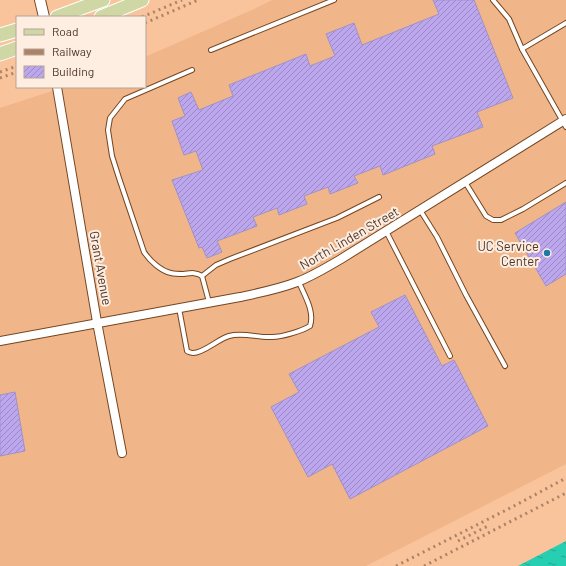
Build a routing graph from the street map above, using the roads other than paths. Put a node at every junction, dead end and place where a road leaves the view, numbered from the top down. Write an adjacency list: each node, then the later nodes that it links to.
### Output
1 (40, 0): 6 (street)
2 (103, 0): 7 (main road)
3 (142, 0): 8 (main road)
4 (334, 0): 14 (lane)
5 (493, 0): 13 (lane)
6 (44, 16)
7 (60, 16)
8 (103, 16)
9 (566, 23): 13 (lane)
10 (16, 30): 11 (main road)
11 (0, 35)
12 (16, 48): 15 (main road)
13 (522, 49): 18 (lane)
14 (211, 50)
15 (0, 54)
16 (192, 70): 24 (lane)
17 (58, 88): 28 (street, Grant Avenue)
18 (565, 123): 19 (street, North Linden Street)
19 (465, 182): 20 (lane); 22 (street, North Linden Street)
20 (566, 183)
21 (379, 197): 24 (lane)
22 (420, 210): 23 (street, North Linden Street); 31 (lane)
23 (386, 231): 25 (street, North Linden Street); 30 (lane)
24 (202, 276): 26 (lane)
25 (298, 282): 26 (street, North Linden Street); 27 (lane)
26 (209, 302): 27 (street, North Linden Street)
27 (179, 308): 28 (street, North Linden Street)
28 (98, 322): 29 (street, North Linden Street); 32 (street, Grant Avenue)
29 (0, 341)
30 (450, 356)
31 (505, 366)
32 (122, 453)

